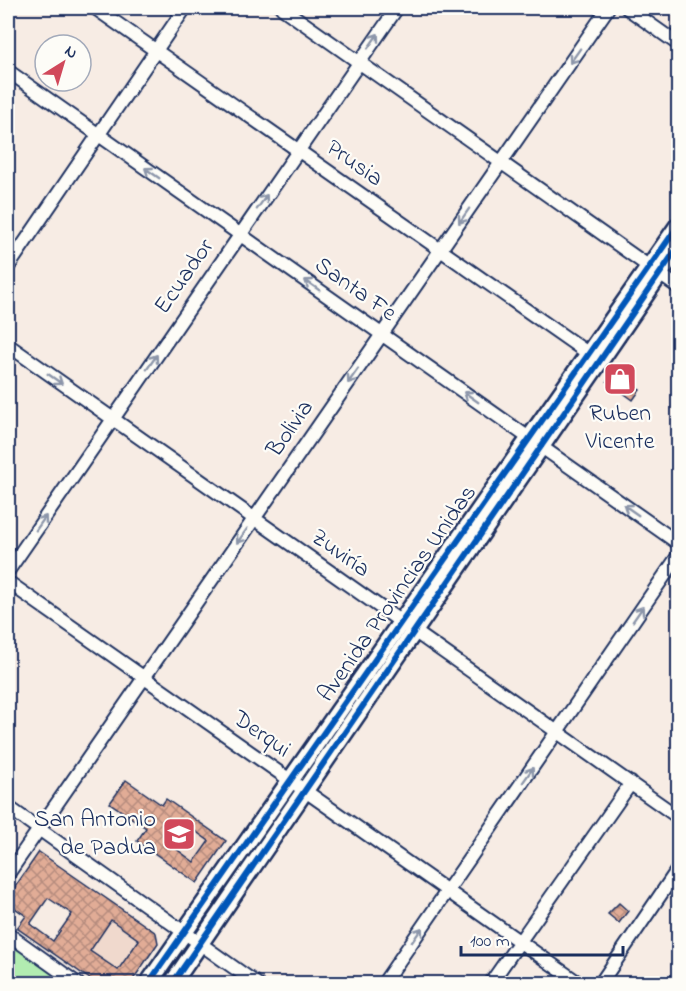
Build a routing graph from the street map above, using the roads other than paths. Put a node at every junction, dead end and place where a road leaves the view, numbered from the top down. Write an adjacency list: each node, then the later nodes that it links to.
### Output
1 (95, 8): 8 (street, Prusia)
2 (185, 8): 8 (street)
3 (282, 8): 9 (street)
4 (396, 8): 9 (street, Ecuador, one-way to 4)
5 (608, 8): 13 (street, Bolivia, one-way to 13)
6 (627, 8): 7 (street)
7 (678, 44)
8 (156, 50): 11 (street); 12 (street, Prusia)
9 (359, 62): 12 (street, Ecuador); 13 (street)
10 (8, 71): 11 (street, Santa Fe)
11 (98, 135): 15 (street, Santa Fe, one-way to 11); 18 (street)
12 (298, 150): 15 (street, Ecuador, one-way to 12); 17 (street, Prusia)
13 (501, 162): 17 (street, Bolivia, one-way to 17); 19 (street)
14 (678, 226): 19 (main road, Avenida Provincias Unidas)
15 (240, 234): 21 (street, Santa Fe, one-way to 15); 24 (street, Ecuador, one-way to 15)
16 (678, 247): 19 (main road, Avenida Provincias Unidas)
17 (440, 250): 21 (street, Bolivia); 23 (street, Prusia)
18 (8, 267)
19 (655, 270): 20 (street); 23 (main road, Avenida Provincias Unidas); 25 (main road, Avenida Provincias Unidas)
20 (678, 287)
21 (382, 334): 25 (street, Santa Fe, one-way to 21); 26 (street, Bolivia, one-way to 26)
22 (8, 345): 24 (street, Zuviría, one-way to 24)
23 (589, 354): 25 (main road, Avenida Provincias Unidas)
24 (112, 419): 26 (street, Zuviría); 29 (street, Ecuador, one-way to 24)
25 (536, 442): 27 (street, Santa Fe, one-way to 25); 31 (main road, Avenida Provincias Unidas)
26 (254, 519): 31 (street, Zuviría); 32 (street, Bolivia, one-way to 32)
27 (678, 543)
28 (678, 556): 33 (street, one-way to 28)
29 (8, 571)
30 (8, 582): 32 (street, Derqui)
31 (408, 627): 33 (street, Zuviría); 34 (main road, Avenida Provincias Unidas); 36 (main road, Avenida Provincias Unidas)
32 (143, 678): 34 (street, Derqui); 39 (street, Bolivia)
33 (557, 732): 35 (street, Zuviría); 42 (street, one-way to 33)
34 (290, 781): 36 (street, Derqui); 43 (main road, Avenida Provincias Unidas)
35 (631, 783): 38 (street, Zuviría); 45 (street)
36 (304, 792): 42 (street, Derqui); 46 (main road, Avenida Provincias Unidas)
37 (8, 807): 39 (street)
38 (678, 817)
39 (39, 830): 41 (street, Bolivia); 43 (street)
40 (678, 869): 54 (street)
41 (8, 874)
42 (447, 891): 45 (street, Derqui); 51 (street, one-way to 42)
43 (184, 932): 46 (street); 48 (main road, Avenida Provincias Unidas)
44 (8, 934): 47 (street)
45 (520, 941): 52 (street); 53 (street, Derqui)
46 (200, 943): 49 (main road, Avenida Provincias Unidas); 50 (street)
47 (78, 984)
48 (148, 984)
49 (172, 984)
50 (257, 984)
51 (383, 984)
52 (490, 984)
53 (580, 984)
54 (600, 984)

